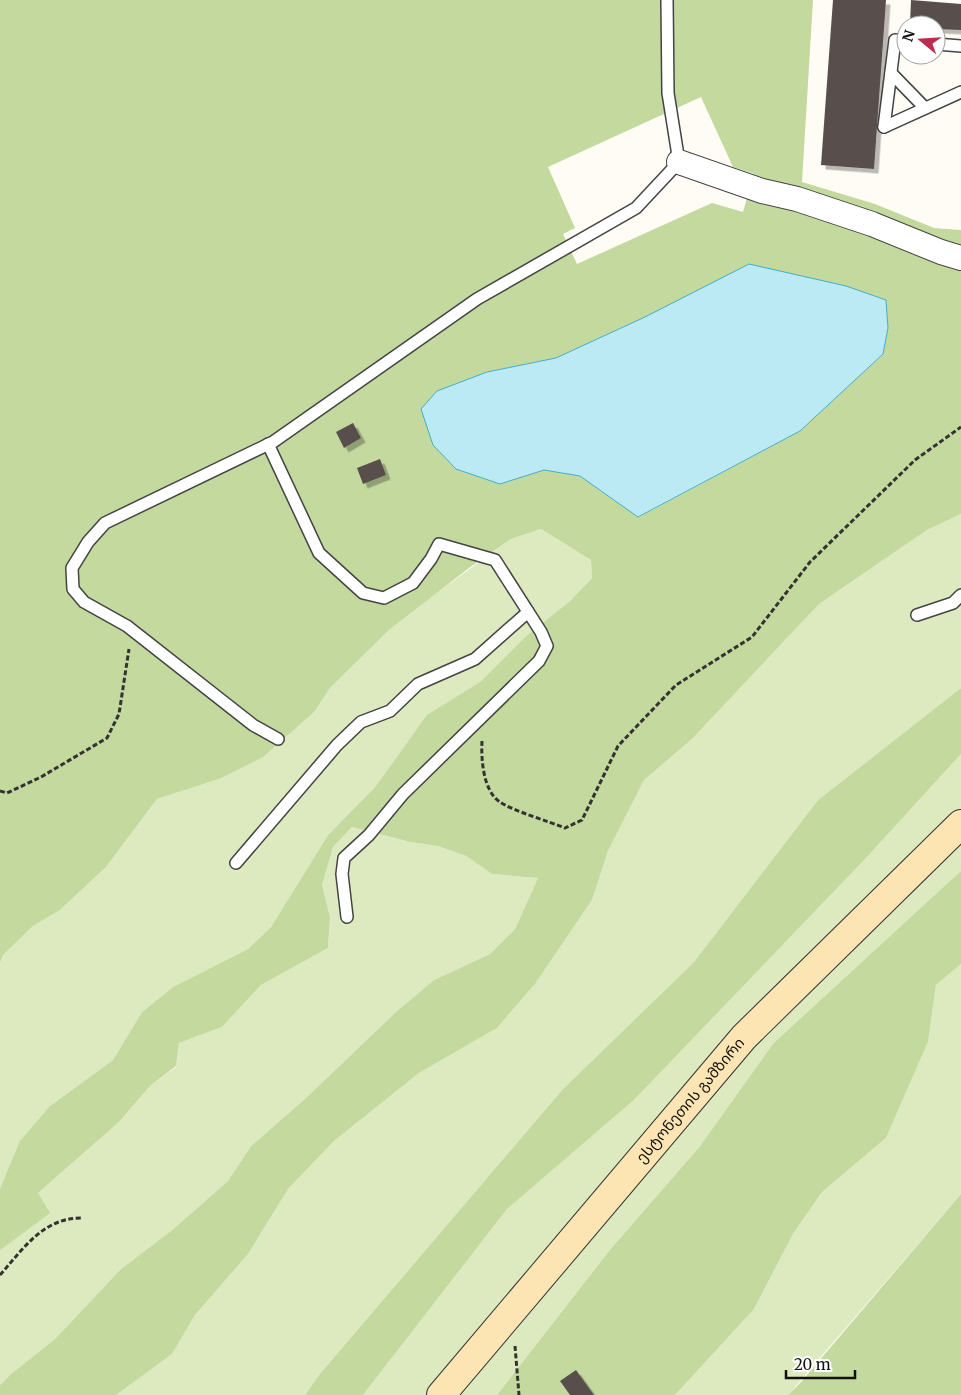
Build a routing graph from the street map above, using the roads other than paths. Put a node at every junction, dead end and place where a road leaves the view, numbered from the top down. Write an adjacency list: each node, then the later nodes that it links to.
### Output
1 (667, 0): 8 (lane)
2 (896, 40): 5 (lane)
3 (946, 45): 4 (lane)
4 (961, 46)
5 (891, 73): 7 (lane); 7 (lane)
6 (961, 92): 7 (lane)
7 (925, 108)
8 (679, 162): 9 (street); 10 (lane)
9 (961, 258)
10 (268, 444): 12 (lane); 14 (lane)
11 (961, 595): 13 (lane)
12 (528, 612): 16 (lane); 17 (lane)
13 (917, 615)
14 (278, 740)
15 (961, 824): 18 (street, ესტონეთის გამზირი)
16 (236, 863)
17 (347, 917)
18 (441, 1395)

